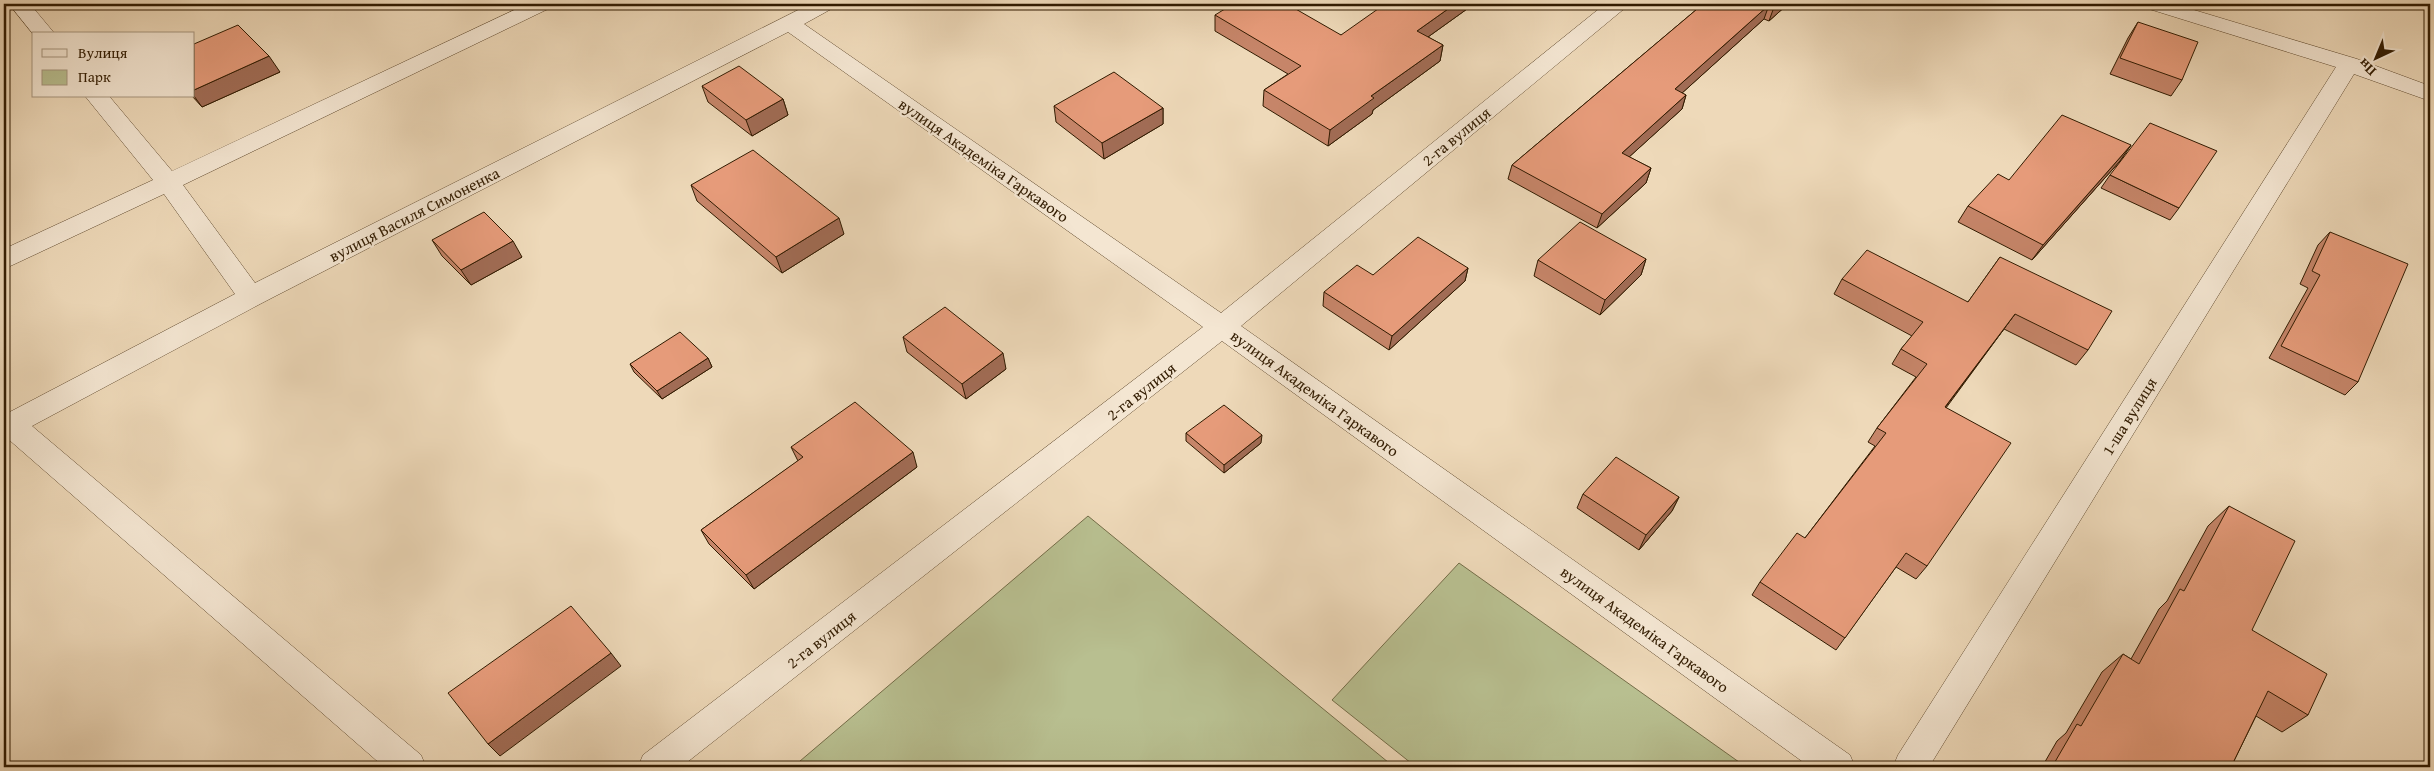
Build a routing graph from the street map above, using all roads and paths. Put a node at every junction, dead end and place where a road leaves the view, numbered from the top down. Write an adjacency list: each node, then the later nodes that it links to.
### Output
1 (19, 4): 7 (street)
2 (543, 4): 11 (street)
3 (826, 4): 6 (street, вулиця Василя Симоненка)
4 (1618, 4): 14 (street, 2-га вулиця)
5 (2153, 4): 8 (street)
6 (789, 23): 13 (street, вулиця Василя Симоненка); 14 (street, вулиця Академіка Гаркавого)
7 (42, 32)
8 (2349, 64): 9 (street); 19 (street, 1-ша вулиця)
9 (2430, 94)
10 (98, 98): 11 (street)
11 (167, 181): 12 (street); 13 (street)
12 (4, 260)
13 (251, 297): 15 (street, вулиця Василя Симоненка)
14 (1222, 327): 17 (street, 2-га вулиця); 18 (street, вулиця Академіка Гаркавого)
15 (7, 426): 16 (street)
16 (409, 767)
17 (656, 767)
18 (1838, 767)
19 (1910, 767)

